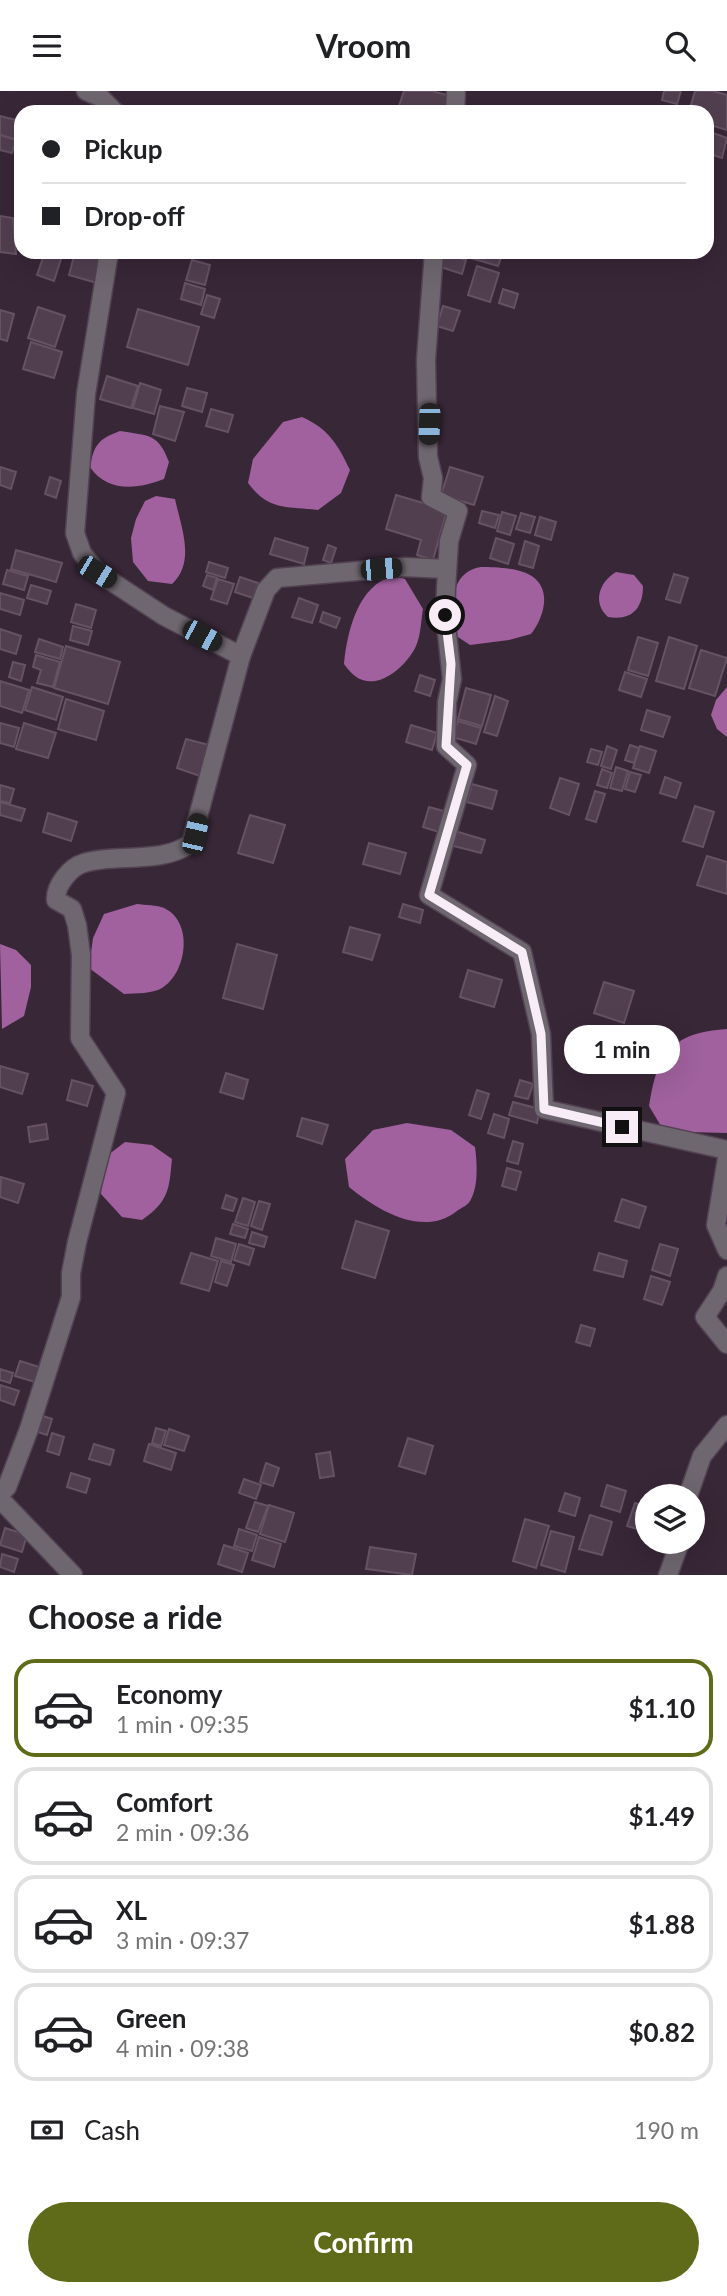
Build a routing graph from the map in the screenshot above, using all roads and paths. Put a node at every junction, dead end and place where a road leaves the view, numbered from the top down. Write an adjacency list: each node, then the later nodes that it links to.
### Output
1 (86, 91): 2 (street)
2 (108, 105)
3 (108, 259): 6 (street)
4 (433, 259): 5 (street)
5 (447, 569): 6 (street); 7 (street)
6 (241, 656): 14 (street)
7 (727, 1150)
8 (727, 1158): 9 (street)
9 (727, 1250)
10 (727, 1276): 11 (street)
11 (727, 1344)
12 (727, 1425): 13 (street)
13 (692, 1484)
14 (0, 1496): 16 (street)
15 (676, 1554): 17 (street)
16 (73, 1575)
17 (668, 1575)

